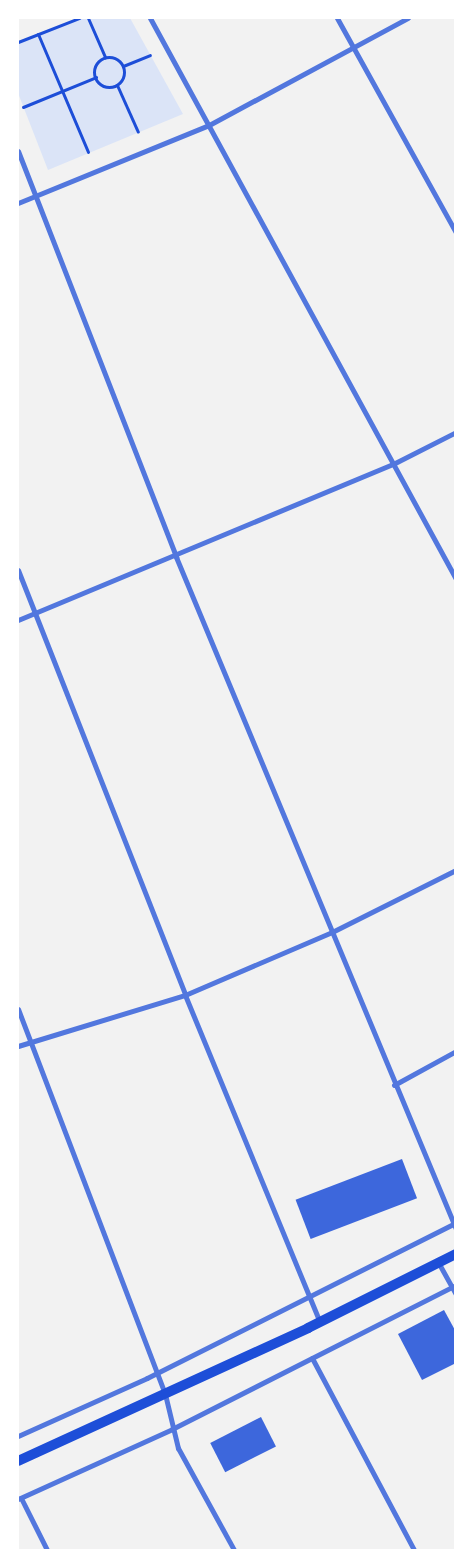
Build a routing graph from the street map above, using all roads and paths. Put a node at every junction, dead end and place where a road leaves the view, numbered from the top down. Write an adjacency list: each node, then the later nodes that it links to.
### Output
1 (78, 18): 6 (path)
2 (88, 18): 10 (path)
3 (150, 18): 16 (street)
4 (337, 18): 8 (street)
5 (408, 18): 8 (street)
6 (38, 34): 7 (path); 14 (path)
7 (18, 42)
8 (355, 49): 16 (street); 22 (street)
9 (150, 55): 11 (path)
10 (105, 57): 11 (path); 12 (path)
11 (123, 66): 13 (path)
12 (96, 78): 13 (path); 14 (path)
13 (117, 86): 17 (path)
14 (62, 91): 15 (path); 19 (path)
15 (23, 107)
16 (209, 125): 20 (street); 24 (street)
17 (138, 132)
18 (18, 151): 20 (street)
19 (88, 152)
20 (36, 195): 21 (street); 25 (street)
21 (18, 202)
22 (456, 233)
23 (456, 432): 24 (street)
24 (393, 464): 25 (street); 27 (street)
25 (176, 557): 28 (street); 31 (street)
26 (18, 570): 28 (street)
27 (456, 578)
28 (35, 613): 29 (street); 32 (street)
29 (18, 620)
30 (456, 870): 31 (street)
31 (332, 932): 32 (street); 37 (street)
32 (185, 995): 34 (street); 43 (street)
33 (18, 1009): 34 (street)
34 (30, 1042): 35 (street); 46 (street)
35 (18, 1046)
36 (456, 1051): 37 (street)
37 (394, 1085): 38 (street)
38 (455, 1226): 43 (street)
39 (456, 1254): 40 (main road)
40 (438, 1262): 41 (street); 44 (main road)
41 (454, 1286): 42 (street); 45 (street)
42 (456, 1294)
43 (308, 1297): 44 (street); 46 (street)
44 (320, 1322): 47 (main road)
45 (312, 1358): 48 (street); 54 (street)
46 (157, 1373): 47 (street); 49 (street)
47 (165, 1394): 48 (street); 50 (main road)
48 (172, 1429): 51 (street); 53 (street)
49 (18, 1436)
50 (18, 1459)
51 (19, 1499): 52 (street)
52 (47, 1550)
53 (234, 1550)
54 (414, 1550)

